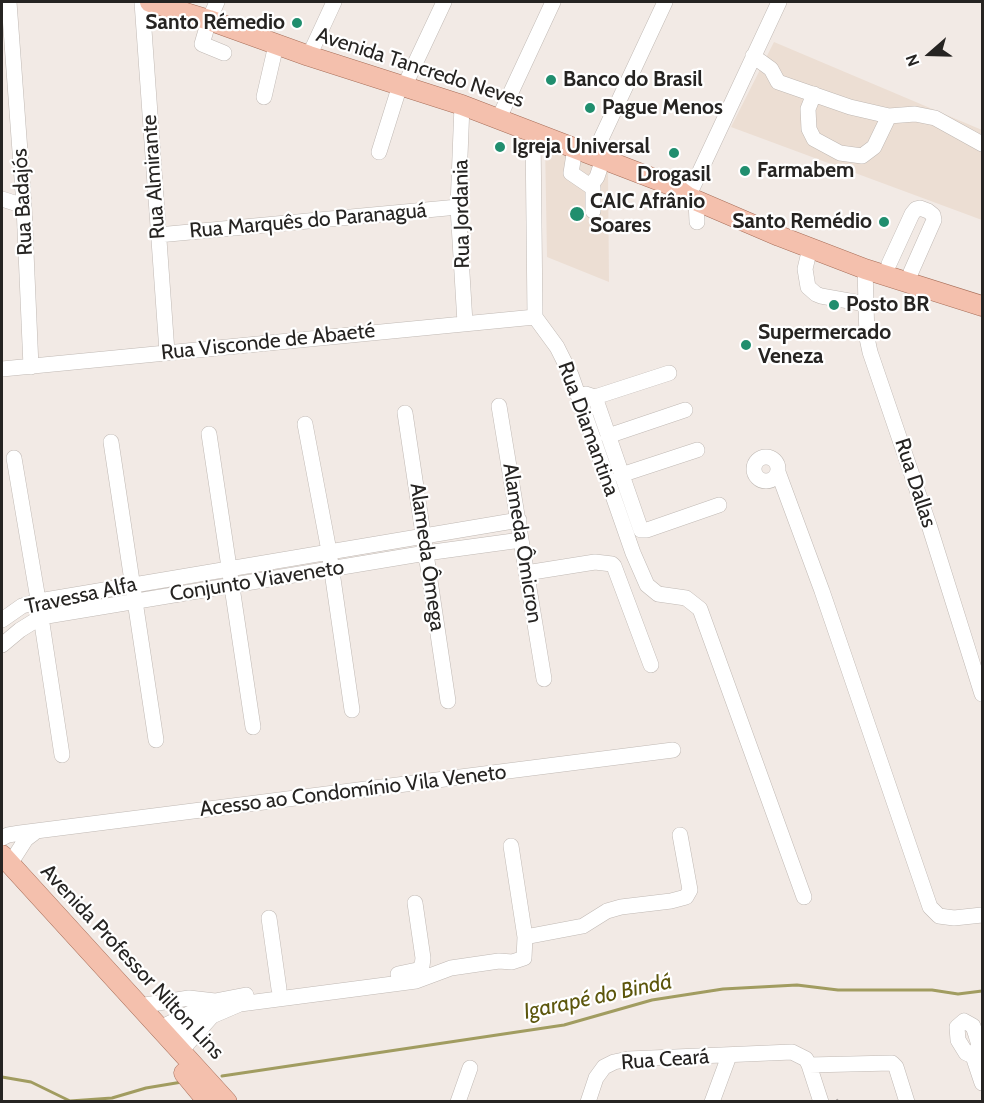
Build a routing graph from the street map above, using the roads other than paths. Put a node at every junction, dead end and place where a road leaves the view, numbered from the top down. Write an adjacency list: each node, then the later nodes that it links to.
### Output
1 (9, 2): 15 (street, Rua Badajós)
2 (142, 2): 33 (street, Rua Almirante)
3 (150, 2): 10 (main road, Avenida Tancredo Neves)
4 (217, 2): 10 (street)
5 (334, 2): 13 (street)
6 (444, 2): 16 (street)
7 (553, 2): 21 (street)
8 (665, 2): 25 (street)
9 (779, 2): 14 (street)
10 (208, 20): 11 (main road, Avenida Tancredo Neves); 11 (street)
11 (229, 28): 12 (main road, Avenida Tancredo Neves)
12 (276, 45): 13 (main road, Avenida Tancredo Neves); 18 (street)
13 (309, 56): 16 (main road, Avenida Tancredo Neves)
14 (753, 56): 17 (street); 27 (street)
15 (8, 81): 29 (street, Rua Badajós)
16 (402, 86): 19 (main road, Avenida Tancredo Neves); 24 (street)
17 (814, 94): 20 (street); 20 (street)
18 (264, 97)
19 (462, 105): 21 (main road, Avenida Tancredo Neves); 30 (street, Rua Jordania)
20 (889, 116): 23 (street)
21 (499, 118): 22 (main road, Avenida Tancredo Neves)
22 (533, 131): 25 (main road, Avenida Tancredo Neves); 41 (street)
23 (982, 144)
24 (379, 152)
25 (590, 154): 26 (street); 26 (street); 27 (main road, Avenida Tancredo Neves)
26 (591, 185): 31 (street)
27 (688, 192): 32 (street); 34 (main road, Avenida Tancredo Neves); 35 (main road, Avenida Tancredo Neves)
28 (2, 199): 29 (street)
29 (24, 206): 44 (street, Rua Badajós)
30 (458, 207): 33 (street, Rua Marquês do Paranaguá); 42 (street, Rua Jordania)
31 (592, 211)
32 (697, 222)
33 (158, 235): 43 (street, Rua Almirante)
34 (810, 248): 36 (main road, Avenida Tancredo Neves); 39 (street)
35 (889, 264): 37 (main road, Avenida Tancredo Neves); 37 (street)
36 (866, 269): 39 (street, Rua Dallas); 40 (main road, Avenida Tancredo Neves)
37 (911, 272): 38 (main road, Avenida Tancredo Neves)
38 (982, 295)
39 (866, 304): 78 (street, Rua Dallas)
40 (982, 306)
41 (535, 317): 42 (street, Rua Visconde de Abaeté); 47 (street, Rua Diamantina)
42 (465, 323): 43 (street, Rua Visconde de Abaeté)
43 (167, 352): 44 (street, Rua Visconde de Abaeté)
44 (32, 367): 45 (street, Rua Visconde de Abaeté)
45 (2, 369)
46 (669, 373): 48 (street)
47 (578, 395): 48 (street); 90 (street, Rua Diamantina)
48 (595, 397): 54 (street)
49 (500, 406): 61 (street, Alameda Ômicron)
50 (686, 410): 54 (street)
51 (405, 412): 62 (street, Alameda Ômega)
52 (305, 424): 64 (street)
53 (209, 434): 66 (street)
54 (608, 436): 59 (street)
55 (111, 442): 69 (street)
56 (697, 450): 59 (street)
57 (14, 458): 71 (street)
58 (778, 472): 92 (street)
59 (621, 475): 60 (street)
60 (719, 506)
61 (519, 519): 62 (street, Travessa Alfa); 63 (street, Alameda Ômicron)
62 (424, 535): 64 (street, Travessa Alfa); 65 (street, Alameda Ômega)
63 (522, 540): 65 (street, Conjunto Viaveneto); 68 (street, Alameda Ômicron)
64 (329, 550): 66 (street, Travessa Alfa); 67 (street)
65 (426, 553): 67 (street, Conjunto Viaveneto); 79 (street, Alameda Ômega)
66 (230, 568): 69 (street, Travessa Alfa); 70 (street)
67 (331, 569): 70 (street, Conjunto Viaveneto); 80 (street)
68 (526, 573): 76 (street); 77 (street, Alameda Ômicron)
69 (134, 584): 71 (street, Travessa Alfa); 72 (street)
70 (233, 586): 72 (street, Conjunto Viaveneto); 81 (street)
71 (39, 601): 73 (street); 74 (street, Travessa Alfa)
72 (136, 601): 73 (street, Conjunto Viaveneto); 82 (street)
73 (41, 617): 75 (street, Conjunto Viaveneto); 84 (street)
74 (2, 620)
75 (2, 645)
76 (651, 665)
77 (544, 679)
78 (982, 694)
79 (448, 701)
80 (352, 710)
81 (253, 727)
82 (156, 740)
83 (673, 750): 85 (street, Acesso ao Condomínio Vila Veneto)
84 (62, 755)
85 (34, 832): 87 (street, Acesso ao Condomínio Vila Veneto); 89 (street)
86 (680, 835): 94 (street)
87 (2, 838)
88 (511, 846): 94 (street)
89 (4, 864): 97 (main road, Avenida Professor Nilton Lins); 103 (main road, Avenida Professor Nilton Lins)
90 (804, 897)
91 (415, 903): 95 (street)
92 (982, 915)
93 (269, 918): 95 (street)
94 (525, 937): 98 (street)
95 (279, 989): 96 (street)
96 (214, 1001): 97 (street); 98 (street)
97 (139, 1006): 98 (main road, Avenida Professor Nilton Lins)
98 (170, 1039): 103 (main road, Avenida Professor Nilton Lins)
99 (729, 1056): 101 (street, Rua Ceará); 108 (street, Rua Ceará); 109 (street)
100 (973, 1056): 104 (street)
101 (809, 1065): 110 (street); 111 (street)
102 (470, 1068): 107 (street)
103 (191, 1071): 105 (main road, Avenida Professor Nilton Lins)
104 (982, 1083)
105 (207, 1093): 106 (main road, Avenida Professor Nilton Lins)
106 (227, 1101)
107 (458, 1101)
108 (588, 1101)
109 (712, 1101)
110 (821, 1101)
111 (907, 1101)

